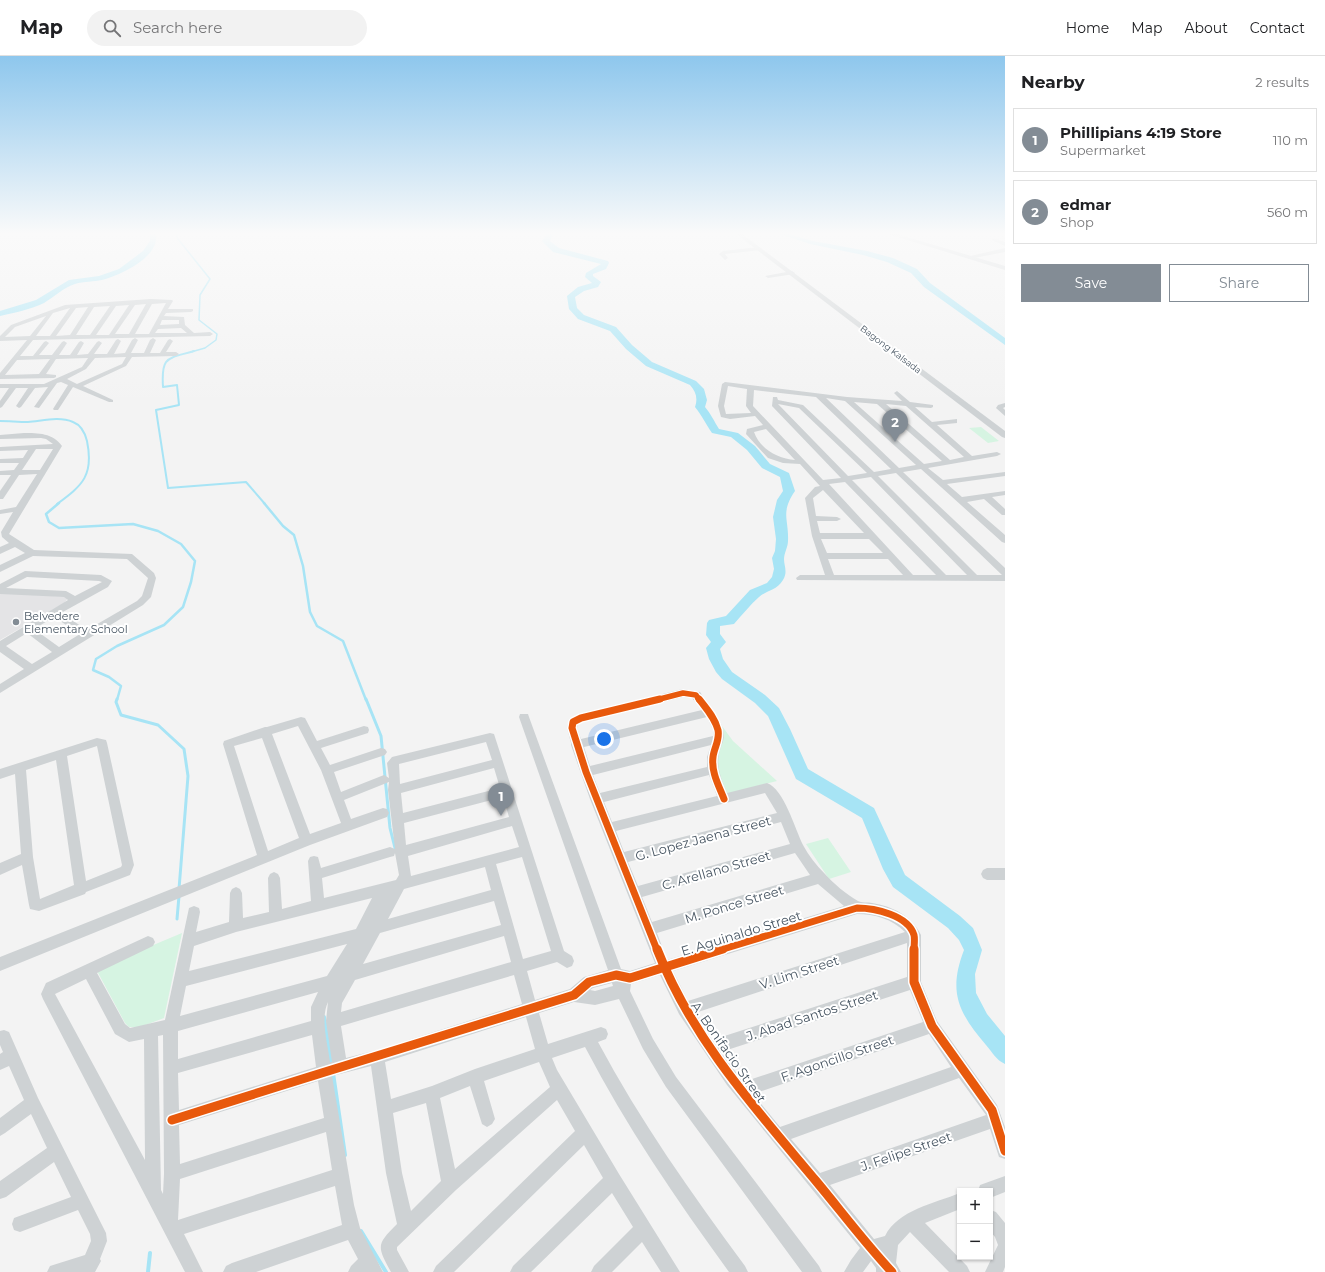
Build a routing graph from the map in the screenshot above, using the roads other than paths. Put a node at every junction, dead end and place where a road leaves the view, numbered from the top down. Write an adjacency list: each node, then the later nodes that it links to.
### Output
1 (815, 291): 70 (street, Bagong Kalsada)
2 (151, 301): 3 (street); 8 (street); 23 (street)
3 (133, 303): 4 (street); 17 (street)
4 (114, 304): 5 (street); 16 (street)
5 (92, 305): 6 (street); 19 (street)
6 (74, 307): 9 (street); 18 (street)
7 (191, 310): 8 (street)
8 (165, 311): 10 (street)
9 (50, 314): 11 (street); 22 (street)
10 (160, 318): 12 (street); 13 (street)
11 (23, 323): 20 (street); 21 (street)
12 (182, 326): 13 (street); 14 (street)
13 (156, 327): 24 (street)
14 (192, 334): 15 (street); 24 (street)
15 (210, 334)
16 (92, 336): 17 (street); 19 (street)
17 (111, 336): 23 (street)
18 (52, 337): 19 (street); 22 (street)
19 (72, 337)
20 (0, 338): 21 (street)
21 (10, 338): 22 (street)
22 (31, 338): 40 (street)
23 (133, 338): 24 (street); 33 (street)
24 (152, 338): 34 (street)
25 (118, 341): 36 (street)
26 (170, 341): 31 (street)
27 (46, 343): 37 (street)
28 (64, 343): 38 (street)
29 (81, 343): 39 (street)
30 (99, 343): 35 (street)
31 (162, 354): 32 (street); 34 (street)
32 (176, 354)
33 (129, 355): 34 (street); 36 (street); 46 (street)
34 (146, 355)
35 (91, 356): 36 (street); 39 (street); 45 (street)
36 (109, 356)
37 (35, 357): 38 (street); 40 (street)
38 (53, 357): 39 (street); 43 (street)
39 (72, 357)
40 (16, 358): 42 (street)
41 (0, 367): 42 (street)
42 (8, 367): 44 (street)
43 (41, 376): 44 (street); 45 (street)
44 (0, 377)
45 (57, 379): 46 (street); 49 (street); 63 (street)
46 (75, 385): 55 (street); 64 (street)
47 (0, 386): 48 (street)
48 (14, 386): 49 (street); 60 (street)
49 (33, 386): 61 (street)
50 (751, 387): 51 (street); 65 (street); 65 (street)
51 (776, 390): 53 (street); 56 (street)
52 (897, 393): 58 (street)
53 (818, 395): 54 (street); 82 (street)
54 (847, 399): 57 (street); 81 (street)
55 (111, 401)
56 (775, 401): 87 (street); 88 (street)
57 (879, 402): 58 (street); 80 (street)
58 (908, 405): 62 (street); 68 (street)
59 (1005, 405): 67 (street)
60 (0, 406)
61 (18, 406)
62 (930, 406)
63 (37, 408)
64 (56, 409)
65 (757, 414): 69 (street)
66 (945, 414): 68 (street)
67 (1005, 414)
68 (930, 424): 76 (street)
69 (768, 426): 79 (street); 79 (street)
70 (1005, 434)
71 (0, 437): 72 (street)
72 (58, 446): 73 (street); 83 (street)
73 (33, 448): 74 (street); 77 (street)
74 (0, 449)
75 (997, 454): 76 (street)
76 (971, 459): 80 (street)
77 (25, 460): 78 (street); 85 (street)
78 (0, 461)
79 (801, 462): 90 (street)
80 (948, 462): 81 (street)
81 (923, 466): 82 (street); 89 (street)
82 (897, 471): 87 (street); 110 (street)
83 (42, 472): 85 (street); 96 (street)
84 (0, 473): 85 (street)
85 (16, 473): 91 (street)
86 (1005, 474): 89 (street)
87 (873, 475): 88 (street); 115 (street)
88 (847, 479): 90 (street); 114 (street)
89 (941, 483): 95 (street)
90 (824, 485): 99 (street); 102 (street)
91 (4, 486): 94 (street)
92 (1005, 493): 93 (street)
93 (986, 496): 95 (street); 98 (street)
94 (0, 497)
95 (961, 500): 103 (street)
96 (19, 509): 97 (street); 104 (street)
97 (0, 512)
98 (1005, 513)
99 (812, 518): 100 (street); 101 (street)
100 (837, 519)
101 (816, 536): 102 (street); 107 (street)
102 (872, 536): 108 (street)
103 (1005, 540)
104 (15, 544): 105 (street); 106 (street)
105 (0, 551)
106 (32, 553): 109 (street); 122 (street)
107 (822, 556): 108 (street); 112 (street)
108 (890, 556): 113 (street)
109 (0, 569)
110 (1005, 573)
111 (800, 578): 112 (street)
112 (831, 578): 113 (street)
113 (911, 578): 114 (street)
114 (944, 578): 115 (street)
115 (976, 578): 116 (street)
116 (1005, 578)
117 (0, 588): 119 (street)
118 (0, 591): 119 (street)
119 (75, 600): 120 (street)
120 (55, 613): 121 (street); 122 (street)
121 (28, 629): 123 (street); 124 (street)
122 (87, 634): 124 (street)
123 (0, 646): 125 (street)
124 (60, 652): 125 (street)
125 (31, 669): 126 (street)
126 (1, 686)
127 (708, 713): 131 (street); 132 (street); 132 (street, A. Bonifacio Street)
128 (524, 717): 191 (street)
129 (364, 730): 133 (street)
130 (265, 731): 133 (street); 154 (street); 159 (street)
131 (718, 739): 139 (street); 140 (street)
132 (576, 745): 140 (street, A. Bonifacio Street)
133 (315, 746): 138 (street)
134 (381, 752): 138 (street)
135 (62, 754): 137 (street); 170 (street); 170 (street)
136 (498, 763): 143 (street); 143 (street); 144 (street)
137 (20, 767): 141 (street); 158 (street)
138 (327, 770): 145 (street)
139 (713, 770): 146 (street); 147 (street)
140 (586, 772): 146 (street, A. Bonifacio Street)
141 (0, 774)
142 (384, 780): 145 (street)
143 (394, 790): 150 (street)
144 (507, 791): 150 (street); 151 (street)
145 (338, 798): 152 (street)
146 (596, 799): 153 (street, A. Bonifacio Street)
147 (724, 799): 149 (street); 153 (street)
148 (382, 812): 152 (street)
149 (785, 816): 155 (street); 160 (street, G. Lopez Jaena Street)
150 (397, 820): 157 (street)
151 (516, 820): 156 (street); 157 (street)
152 (348, 826): 154 (street)
153 (608, 828): 160 (street, A. Bonifacio Street)
154 (306, 841): 159 (street)
155 (798, 847): 168 (street); 172 (street, C. Arellano Street)
156 (526, 850): 161 (street); 187 (street)
157 (396, 852): 166 (street); 169 (street)
158 (26, 857): 163 (street); 170 (street)
159 (264, 858): 186 (street)
160 (620, 859): 172 (street, A. Bonifacio Street)
161 (489, 860): 169 (street); 173 (street)
162 (314, 861): 166 (street)
163 (0, 868)
164 (987, 874): 165 (street)
165 (1005, 874)
166 (315, 875): 174 (street)
167 (274, 878): 177 (street)
168 (820, 878): 175 (street); 181 (street, M. Ponce Street)
169 (393, 887): 174 (street); 179 (street); 182 (street)
170 (81, 890)
171 (236, 893): 178 (street)
172 (634, 893): 181 (street, A. Bonifacio Street)
173 (498, 894): 179 (street); 180 (street)
174 (318, 905): 177 (street)
175 (857, 908): 183 (street); 188 (street, E. Aguinaldo Street)
176 (194, 912): 184 (street)
177 (276, 916): 178 (street)
178 (236, 926): 184 (street)
179 (377, 928): 190 (street)
180 (508, 929): 187 (street); 190 (street)
181 (648, 929): 188 (street, A. Bonifacio Street)
182 (360, 934): 193 (street); 194 (street)
183 (914, 935): 195 (street); 199 (street, V. Lim Street)
184 (189, 941): 193 (street)
185 (148, 942): 189 (street)
186 (0, 964)
187 (519, 968): 198 (street); 200 (street)
188 (664, 968): 192 (street, E. Aguinaldo Street); 199 (street, A. Bonifacio Street)
189 (89, 970): 204 (street); 236 (street)
190 (350, 975): 200 (street)
191 (616, 975): 192 (street); 196 (street); 197 (street)
192 (630, 978): 196 (street)
193 (181, 980): 201 (street)
194 (331, 982): 201 (street); 202 (street)
195 (914, 982): 203 (street); 206 (street, J. Abad Santos Street)
196 (622, 991): 197 (street); 262 (street)
197 (574, 995): 198 (street)
198 (531, 1008): 207 (street); 208 (street)
199 (684, 1009): 206 (street, A. Bonifacio Street)
200 (333, 1021): 211 (street)
201 (171, 1025): 204 (street); 210 (street)
202 (318, 1026): 210 (street); 211 (street)
203 (932, 1026): 212 (street); 215 (street, F. Agoncillo Street)
204 (151, 1031): 236 (street)
205 (4, 1037): 209 (street)
206 (710, 1048): 215 (street, A. Bonifacio Street)
207 (544, 1054): 213 (street); 214 (street); 261 (street)
208 (377, 1057): 211 (street); 218 (street)
209 (6, 1059): 217 (street)
210 (171, 1068): 220 (street)
211 (332, 1069): 220 (street); 222 (street)
212 (962, 1070): 221 (street); 225 (street)
213 (475, 1076): 216 (street); 219 (street)
214 (559, 1089): 224 (street); 232 (street)
215 (742, 1090): 225 (street, A. Bonifacio Street)
216 (432, 1094): 218 (street); 232 (street)
217 (33, 1103): 223 (street); 226 (street)
218 (385, 1108): 243 (street)
219 (487, 1119)
220 (172, 1120): 228 (street)
221 (995, 1120): 227 (street); 231 (street, J. Felipe Street)
222 (332, 1123): 228 (street); 229 (street)
223 (0, 1128)
224 (585, 1133): 230 (street); 257 (street)
225 (777, 1136): 231 (street, A. Bonifacio Street)
226 (56, 1150): 235 (street); 237 (street)
227 (1005, 1151)
228 (172, 1174): 242 (street)
229 (340, 1176): 242 (street); 245 (street)
230 (613, 1180): 244 (street); 258 (street)
231 (817, 1182): 249 (street, A. Bonifacio Street)
232 (450, 1184): 243 (street)
233 (1005, 1184): 234 (street)
234 (993, 1188)
235 (0, 1191)
236 (153, 1191): 242 (street)
237 (81, 1201): 241 (street); 250 (street)
238 (957, 1202): 239 (street)
239 (911, 1221): 247 (street); 264 (street)
240 (993, 1222): 246 (street)
241 (20, 1224)
242 (171, 1227): 254 (street)
243 (406, 1227): 256 (street)
244 (643, 1228): 259 (street); 260 (street)
245 (352, 1230): 251 (street); 255 (street)
246 (1005, 1242)
247 (890, 1243): 249 (street); 252 (street)
248 (1005, 1248): 265 (street)
249 (871, 1249): 252 (street, A. Bonifacio Street); 263 (street)
250 (89, 1266): 253 (street)
251 (366, 1269)
252 (887, 1270)
253 (56, 1272)
254 (194, 1272)
255 (232, 1272)
256 (400, 1272)
257 (442, 1272)
258 (519, 1272)
259 (600, 1272)
260 (671, 1272)
261 (738, 1272)
262 (814, 1272)
263 (853, 1272)
264 (961, 1272)
265 (994, 1272)

